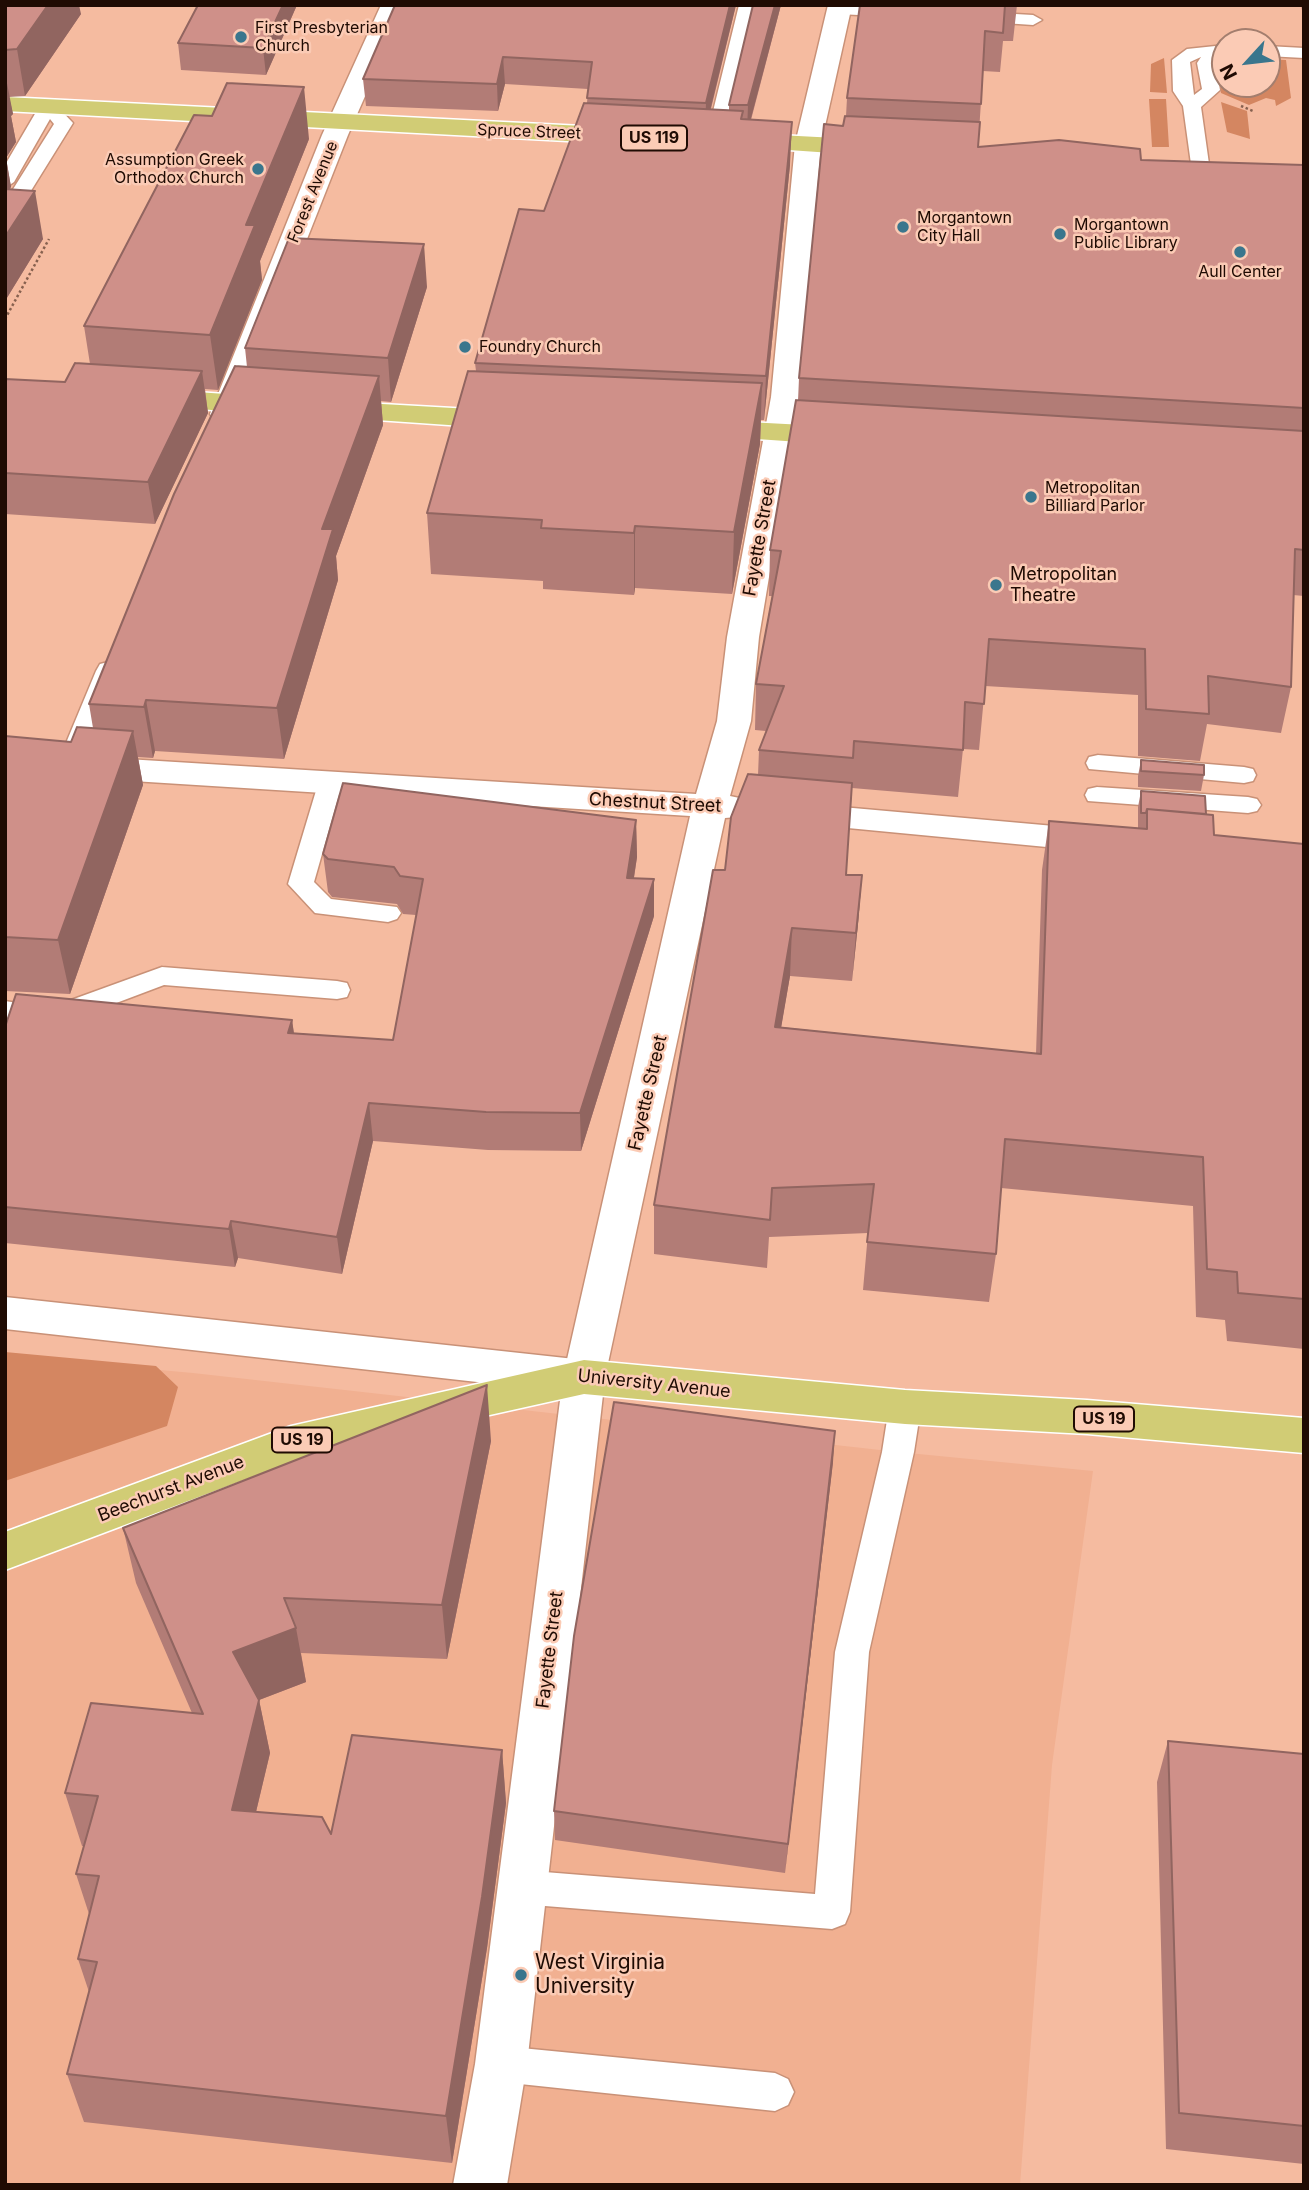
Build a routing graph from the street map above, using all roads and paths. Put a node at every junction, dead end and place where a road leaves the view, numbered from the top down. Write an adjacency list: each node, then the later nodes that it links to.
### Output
1 (393, 5): 16 (street, Forest Avenue)
2 (748, 5): 19 (lane)
3 (839, 7): 4 (lane); 20 (street, Fayette Street)
4 (908, 13)
5 (964, 16): 6 (lane)
6 (1033, 20)
7 (1211, 52): 14 (lane)
8 (1281, 52): 9 (lane)
9 (1304, 53)
10 (1211, 58): 12 (lane)
11 (1211, 90): 14 (lane)
12 (1211, 90)
13 (5, 104): 15 (main road, Spruce Street / US 119)
14 (1192, 106): 23 (lane)
15 (48, 107): 16 (main road, Spruce Street / US 119); 22 (lane); 25 (lane); 26 (lane)
16 (340, 124): 17 (main road, Spruce Street / US 119); 30 (street, Forest Avenue)
17 (646, 137)
18 (687, 139): 19 (main road, US 119)
19 (715, 140): 20 (main road, US 119)
20 (808, 144): 21 (main road, US 119); 33 (street, Fayette Street)
21 (905, 149)
22 (5, 150)
23 (1187, 164): 24 (main road)
24 (1230, 166)
25 (5, 182)
26 (5, 201)
27 (49, 239): 28 (path)
28 (5, 319)
29 (121, 396): 30 (main road)
30 (229, 404): 31 (main road); 35 (street, Forest Avenue)
31 (538, 422)
32 (678, 428): 33 (main road)
33 (779, 432): 34 (main road); 42 (street, Fayette Street)
34 (875, 438)
35 (210, 446)
36 (124, 642): 38 (street)
37 (5, 762): 38 (street, Chestnut Street)
38 (73, 766): 40 (street, Chestnut Street)
39 (1097, 779): 41 (lane)
40 (330, 784): 42 (street, Chestnut Street); 44 (lane)
41 (1246, 790)
42 (710, 806): 43 (street, Chestnut Street); 48 (street, Fayette Street)
43 (1126, 844)
44 (388, 913)
45 (337, 990): 46 (lane)
46 (5, 1010)
47 (5, 1313): 48 (street, University Avenue)
48 (584, 1377): 49 (main road, University Avenue / US 19); 51 (main road, Beechurst Avenue / US 19); 52 (street, Fayette Street)
49 (905, 1408): 50 (main road, University Avenue / US 19); 52 (lane)
50 (1304, 1436)
51 (5, 1551)
52 (520, 1887): 53 (street, Fayette Street)
53 (501, 2064): 54 (lane); 55 (street, Fayette Street)
54 (775, 2092)
55 (480, 2185)

